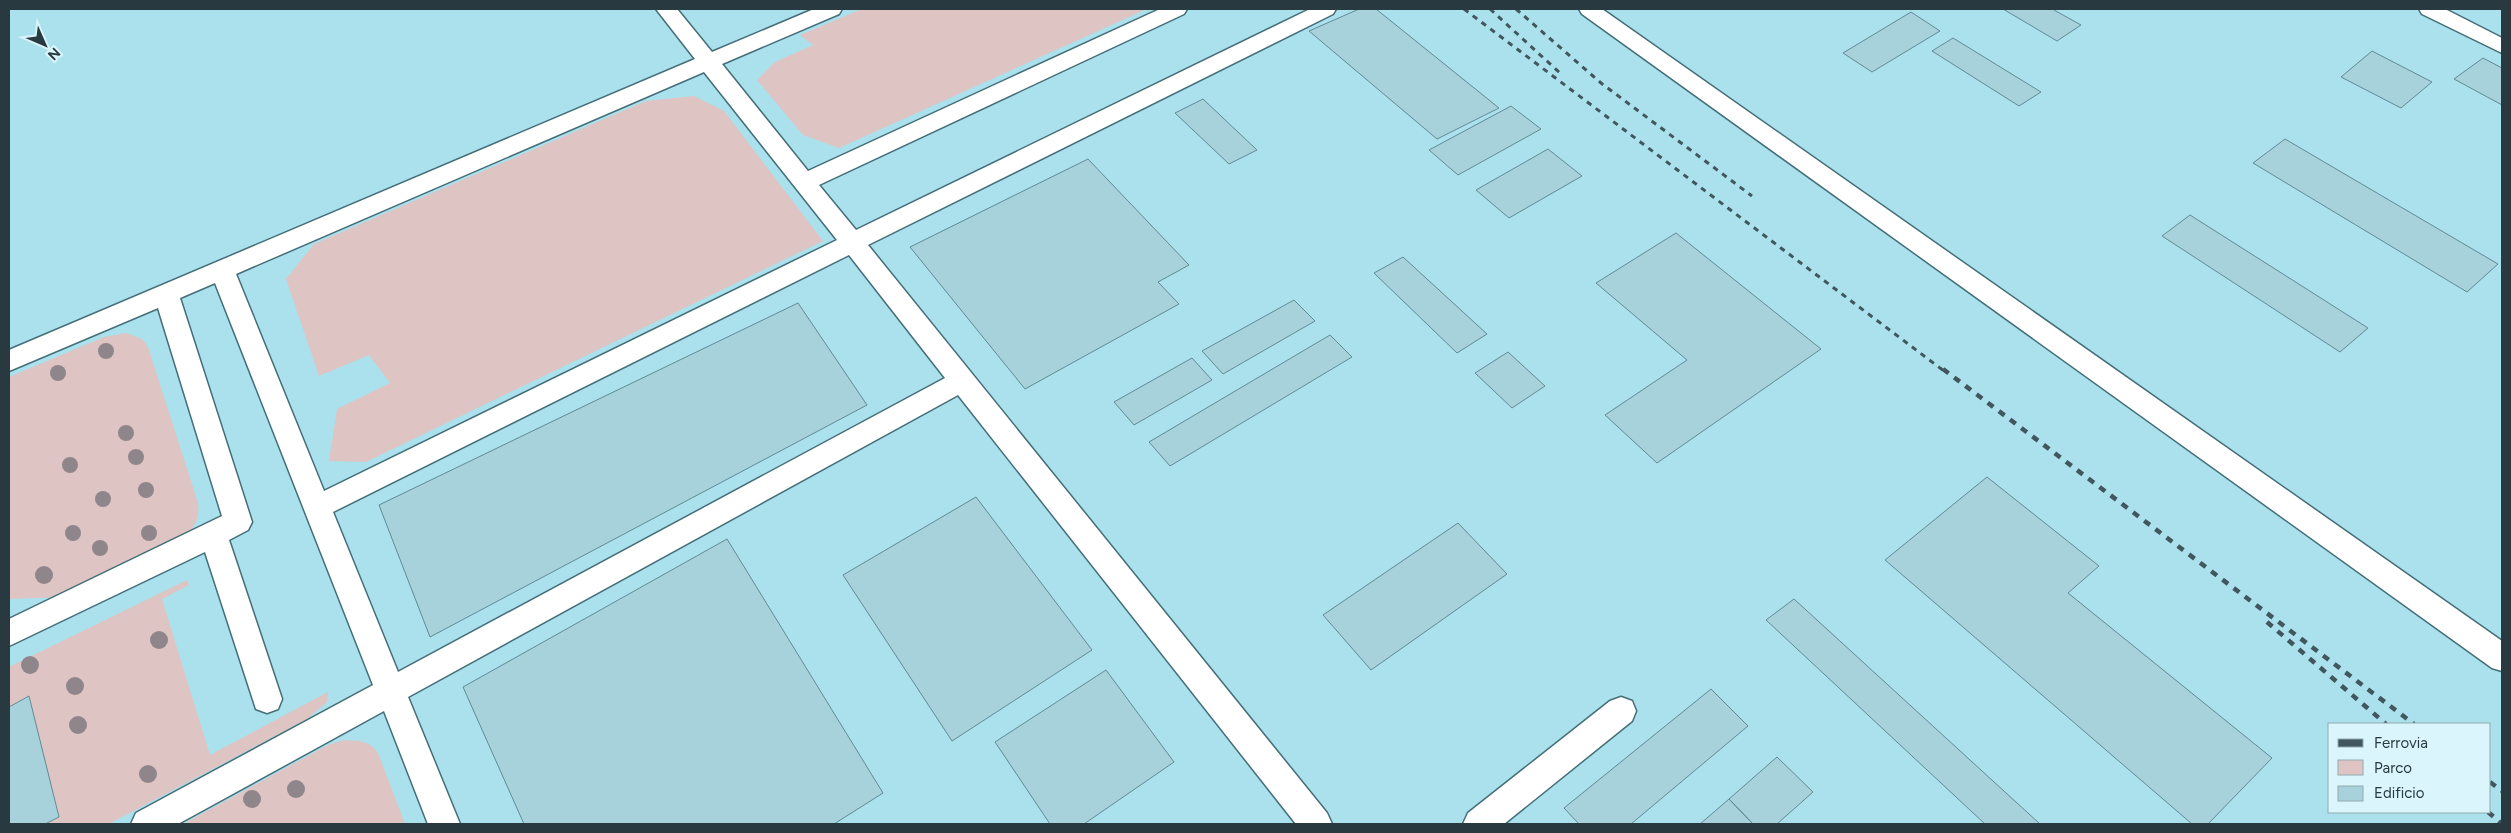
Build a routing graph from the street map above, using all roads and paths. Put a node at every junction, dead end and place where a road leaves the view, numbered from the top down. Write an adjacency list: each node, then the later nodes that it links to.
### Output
1 (666, 9): 8 (lane)
2 (832, 9): 8 (lane)
3 (1177, 9): 9 (lane)
4 (1326, 9): 10 (lane)
5 (1589, 9): 18 (lane)
6 (2429, 9): 7 (lane)
7 (2502, 46)
8 (707, 62): 9 (lane); 11 (lane)
9 (805, 182): 10 (lane)
10 (853, 242): 14 (lane); 15 (lane)
11 (222, 270): 12 (lane); 15 (lane)
12 (166, 294): 13 (lane); 16 (lane)
13 (9, 361)
14 (963, 380): 19 (lane); 24 (lane)
15 (318, 507): 19 (lane)
16 (213, 534): 17 (lane); 20 (lane)
17 (9, 633)
18 (2502, 658)
19 (391, 691): 22 (lane); 23 (lane)
20 (267, 699)
21 (1621, 711): 25 (lane)
22 (147, 824)
23 (444, 824)
24 (1316, 824)
25 (1479, 824)

